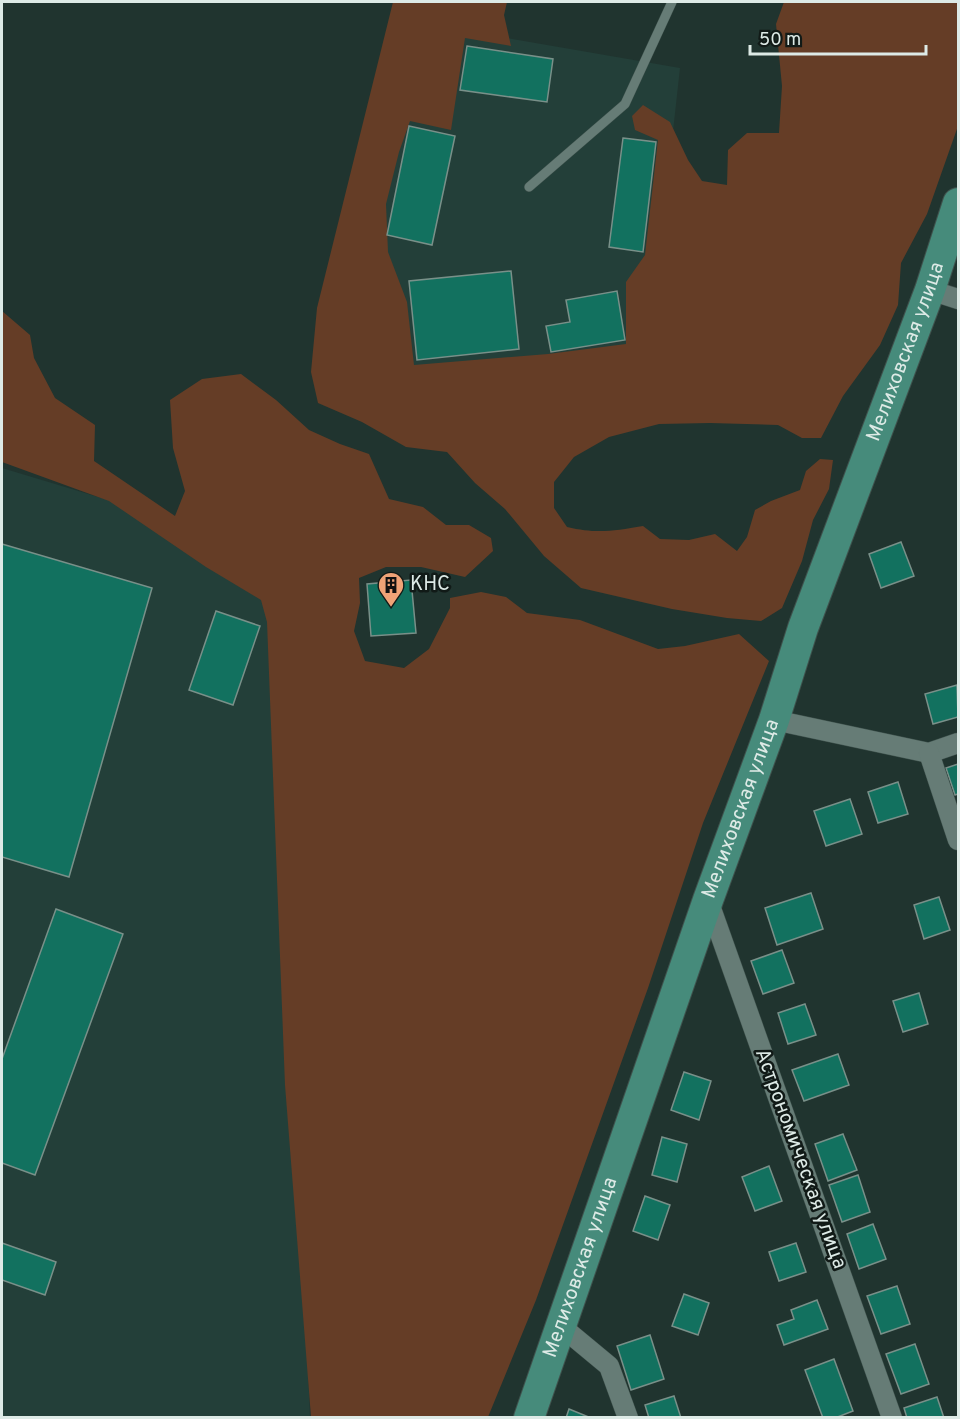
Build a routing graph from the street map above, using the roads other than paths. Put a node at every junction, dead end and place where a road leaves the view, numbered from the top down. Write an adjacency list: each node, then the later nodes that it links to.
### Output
1 (672, 2): 2 (lane)
2 (529, 187)
3 (958, 203): 4 (main road, Мелиховская улица)
4 (930, 290): 5 (street); 6 (main road, Мелиховская улица)
5 (958, 299)
6 (774, 720): 8 (street); 10 (main road, Мелиховская улица)
7 (958, 743): 8 (street)
8 (929, 753): 9 (street)
9 (958, 840)
10 (708, 900): 11 (main road, Мелиховская улица); 14 (street, Астрономическая улица)
11 (562, 1327): 12 (main road, Мелиховская улица); 13 (street)
12 (529, 1418)
13 (628, 1418)
14 (892, 1418)

